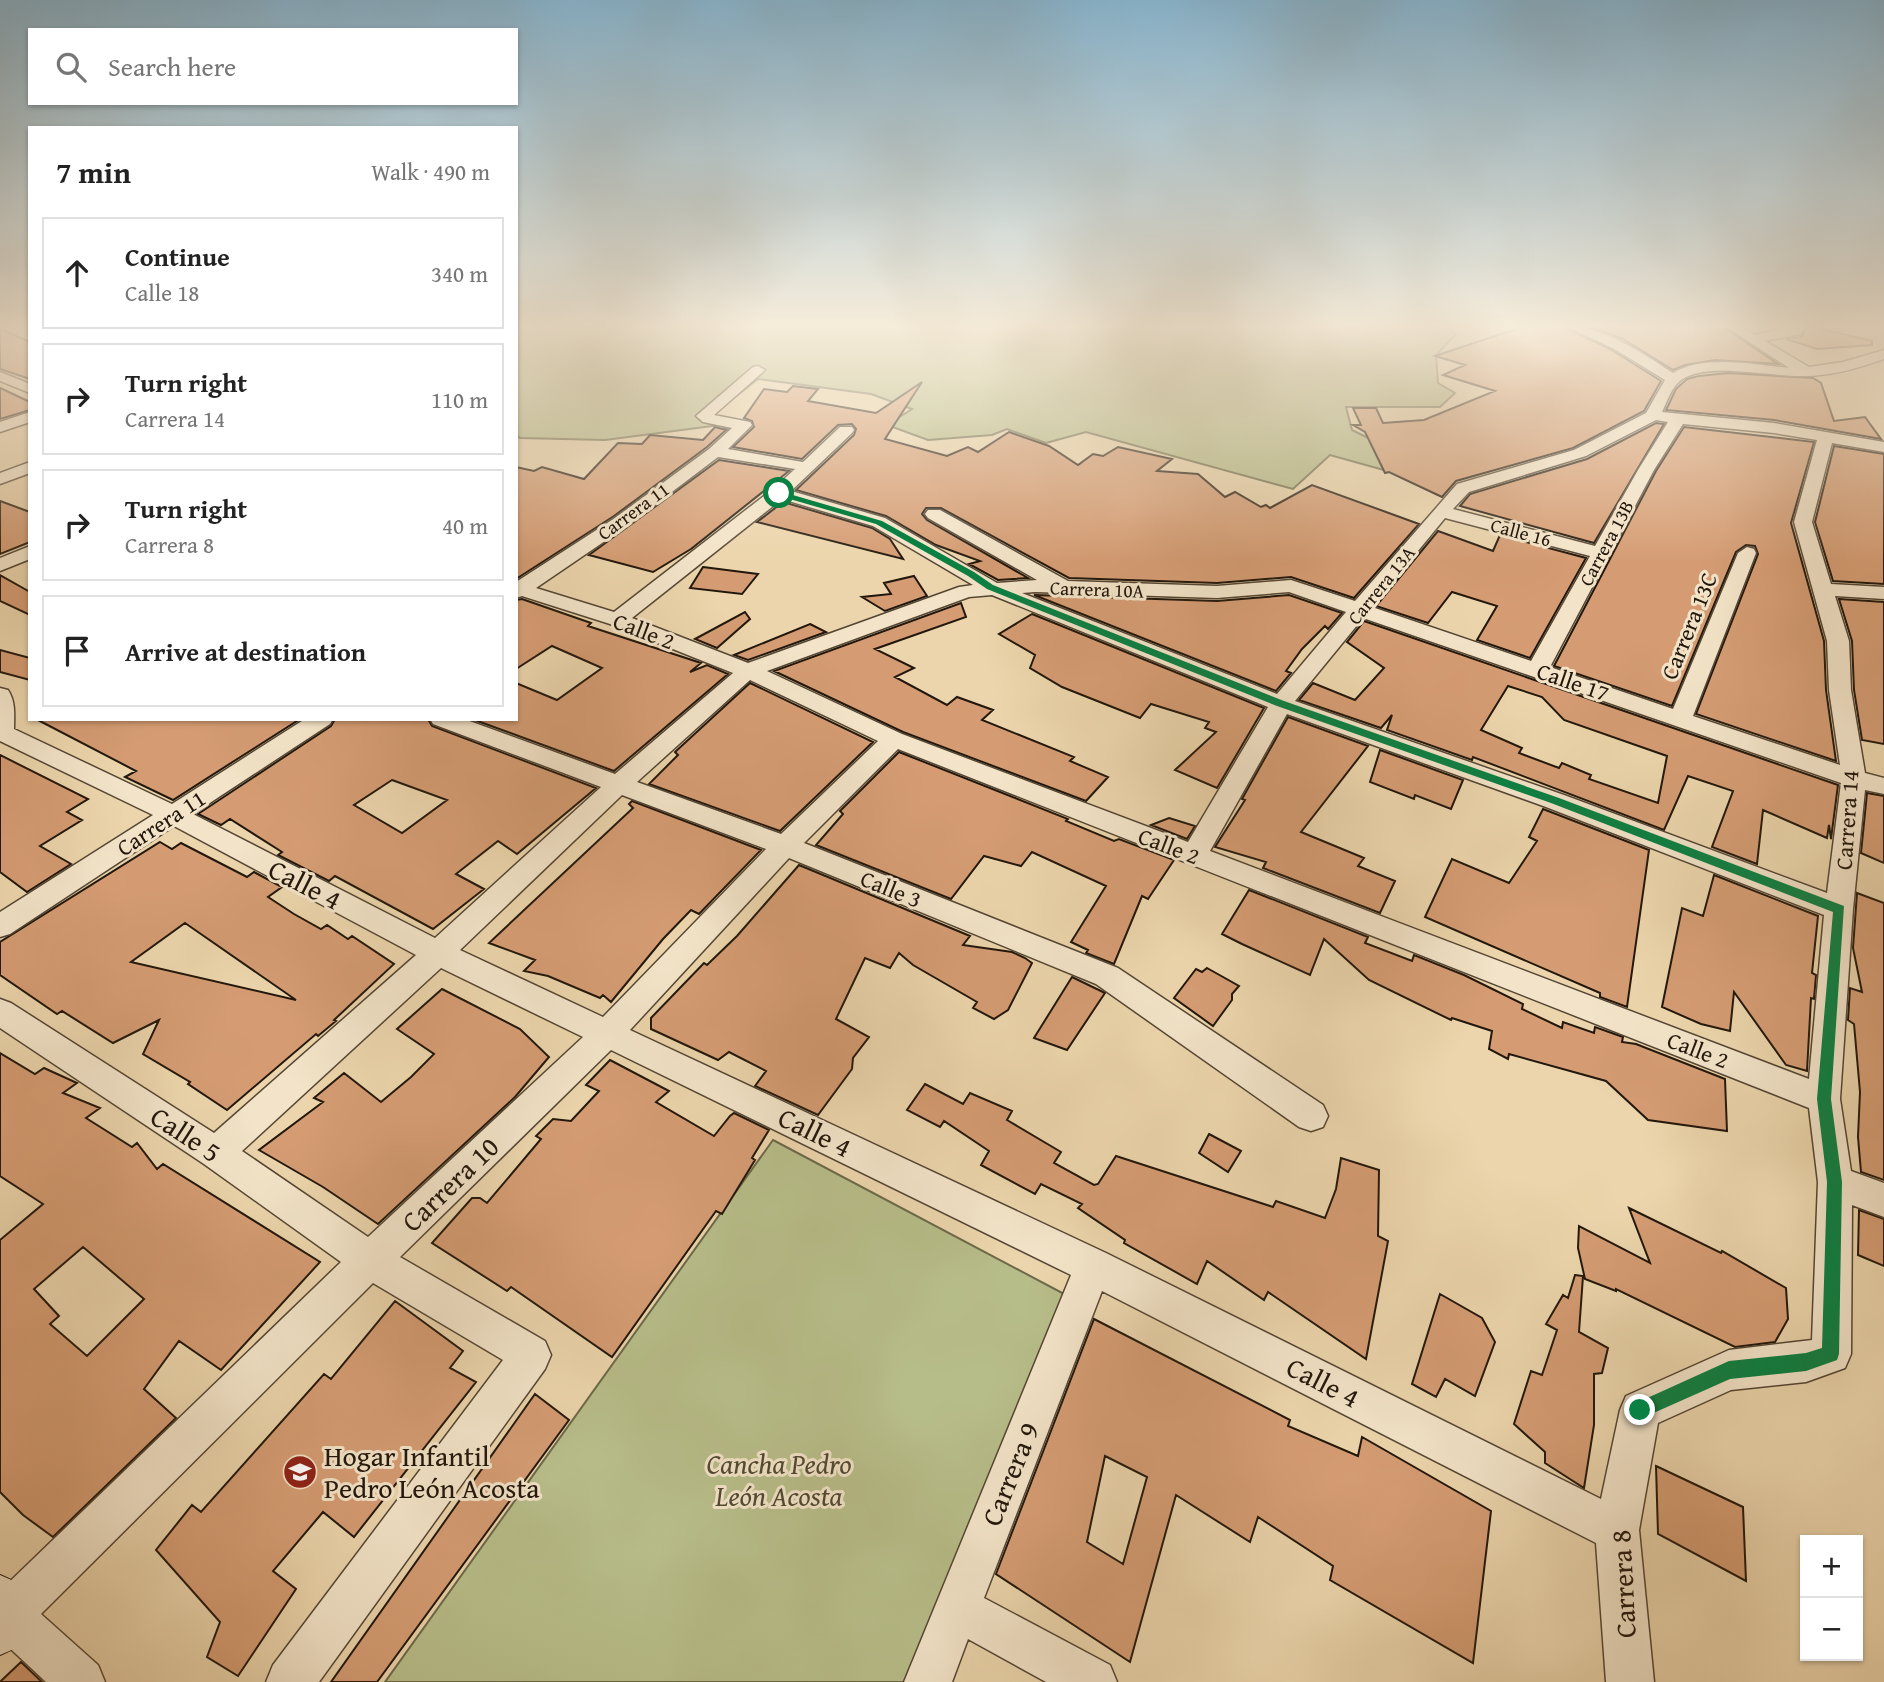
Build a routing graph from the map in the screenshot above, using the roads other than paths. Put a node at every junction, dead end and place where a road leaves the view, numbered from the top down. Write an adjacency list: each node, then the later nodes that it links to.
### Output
1 (718, 404): 10 (street, Carrera 11)
2 (1659, 404): 3 (street)
3 (1652, 416): 5 (street); 15 (street, Carrera 13A)
4 (28, 418): 6 (street)
5 (1678, 418): 8 (street); 18 (street, Carrera 13B)
6 (0, 427)
7 (846, 430): 14 (street)
8 (1826, 436): 9 (street); 26 (street, Carrera 14)
9 (1884, 447)
10 (715, 452): 11 (street); 25 (street, Carrera 11)
11 (796, 464)
12 (28, 468): 13 (street)
13 (0, 479)
14 (779, 493): 23 (street); 29 (street)
15 (1441, 511): 18 (street, Calle 16); 28 (street, Carrera 13A)
16 (934, 514): 24 (street)
17 (0, 548): 20 (street)
18 (1601, 553): 30 (street, Carrera 13B)
19 (1747, 553): 34 (street, Carrera 13C)
20 (27, 556): 21 (street)
21 (0, 565)
22 (1291, 586): 24 (street, Carrera 10A); 28 (street, Calle 17)
23 (990, 587): 24 (street, Carrera 10A); 31 (street, Carrera 10A); 33 (street)
24 (1063, 587)
25 (518, 590): 29 (street, Calle 2)
26 (1824, 590): 27 (street); 39 (street, Carrera 14)
27 (1884, 593)
28 (1361, 610): 30 (street, Calle 17); 33 (street, Carrera 13A)
29 (617, 620): 31 (street, Calle 2)
30 (1538, 670): 34 (street, Calle 17)
31 (748, 671): 38 (street, Calle 2); 40 (street)
32 (0, 695): 37 (street)
33 (1281, 704): 44 (street, Carrera 13A); 45 (street)
34 (1680, 719): 39 (street, Calle 17)
35 (319, 721): 42 (street, Carrera 11)
36 (446, 721): 40 (street, Calle 3)
37 (4, 734): 42 (street, Calle 4)
38 (894, 738): 43 (street, Carrera 10); 44 (street, Calle 2)
39 (1854, 779): 41 (street, Calle 17); 45 (street, Carrera 14)
40 (618, 785): 43 (street, Calle 3); 47 (street)
41 (1884, 786)
42 (174, 816): 46 (street, Carrera 11); 47 (street, Calle 4)
43 (785, 846): 49 (street, Carrera 10); 51 (street, Calle 3)
44 (1194, 855): 50 (street, Calle 2)
45 (1839, 909): 50 (street, Carrera 14)
46 (0, 926)
47 (438, 953): 49 (street, Calle 4); 52 (street)
48 (0, 1012): 52 (street, Calle 5)
49 (608, 1033): 55 (street, Carrera 10); 56 (street, Calle 4)
50 (1824, 1099): 53 (street, Carrera 14)
51 (1311, 1116)
52 (216, 1153): 55 (street, Calle 5)
53 (1835, 1182): 54 (street); 57 (street, Carrera 14)
54 (1884, 1200)
55 (370, 1260): 60 (street, Carrera 10); 62 (street, Calle 5)
56 (1093, 1266): 58 (street, Calle 4); 59 (street, Carrera 9)
57 (1806, 1362): 58 (street, Carrera 8)
58 (1617, 1530): 65 (street, Carrera 8)
59 (957, 1608): 63 (street, Carrera 9); 64 (street)
60 (3, 1615): 61 (street)
61 (81, 1682)
62 (290, 1682)
63 (928, 1682)
64 (1093, 1682)
65 (1630, 1682)

